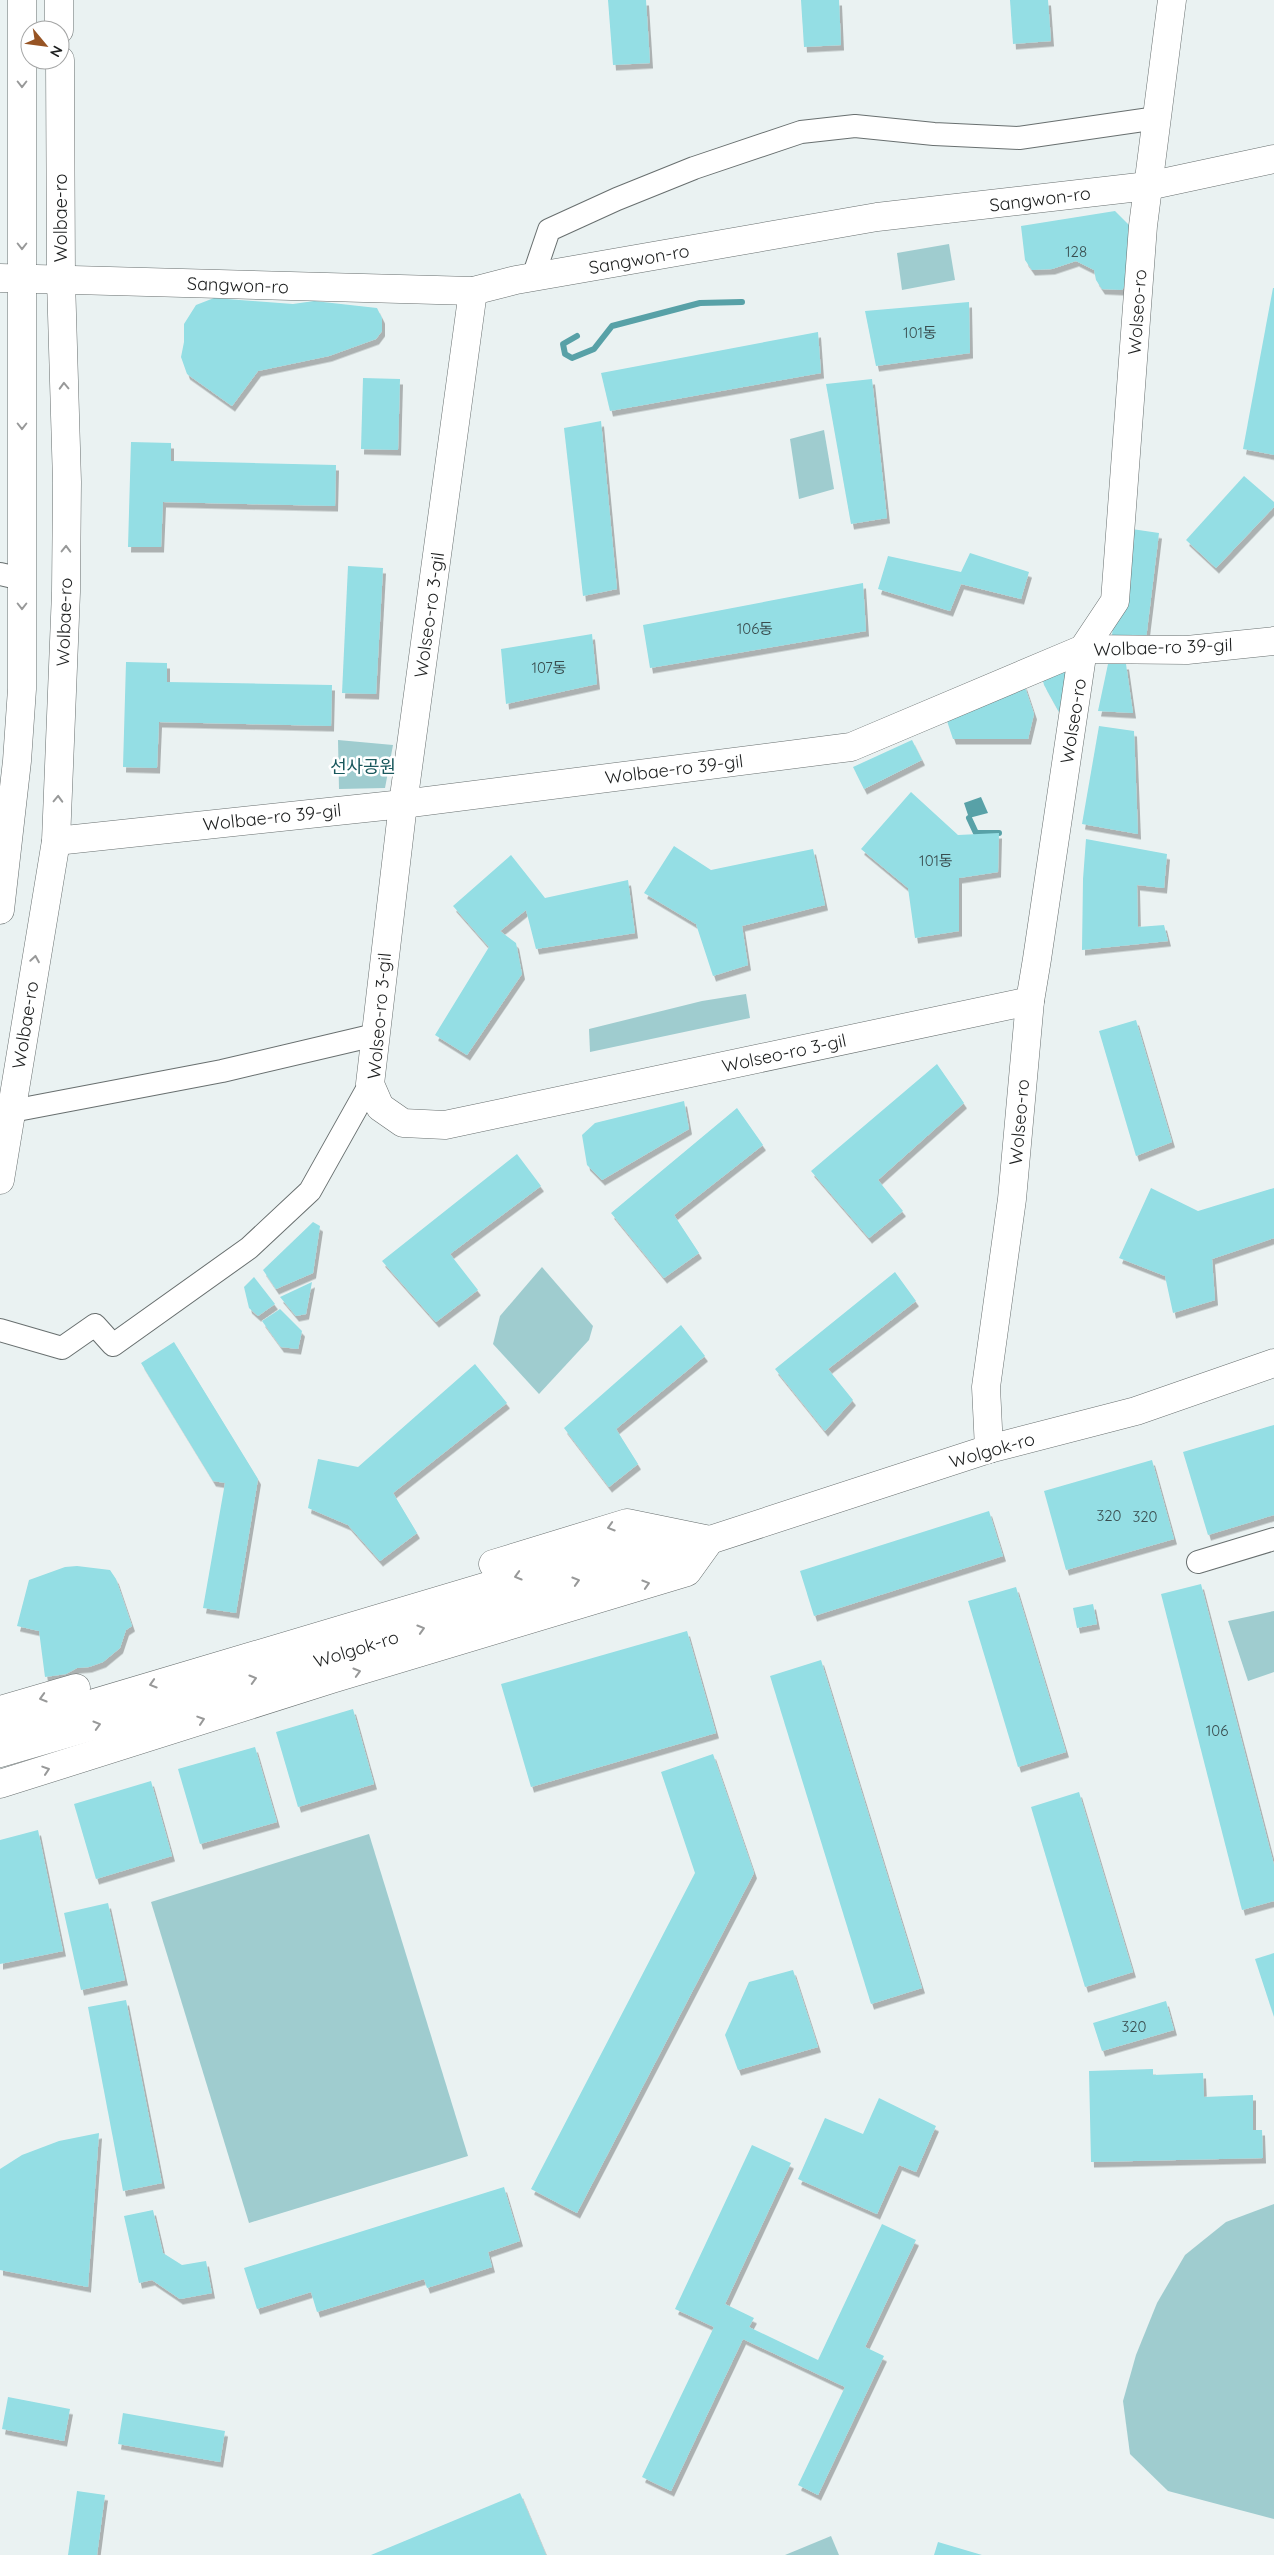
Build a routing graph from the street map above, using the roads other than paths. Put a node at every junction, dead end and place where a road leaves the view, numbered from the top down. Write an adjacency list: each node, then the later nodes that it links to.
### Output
1 (22, 0): 10 (street, one-way to 10)
2 (59, 0): 4 (street)
3 (1172, 0): 6 (street, Wolseo-ro)
4 (60, 20)
5 (60, 70): 11 (street, Wolbae-ro)
6 (1157, 118): 8 (street, Wolseo-ro); 9 (street)
7 (1274, 159): 8 (street, Sangwon-ro)
8 (1148, 186): 9 (street, Sangwon-ro); 15 (street, Wolseo-ro)
9 (534, 277): 12 (street, Sangwon-ro)
10 (11, 278): 11 (street, Sangwon-ro); 13 (street, one-way to 13)
11 (61, 280): 12 (street, Sangwon-ro); 18 (street, Wolbae-ro, one-way to 11)
12 (473, 292): 17 (street, Wolseo-ro 3-gil)
13 (11, 577): 16 (street, one-way to 16)
14 (1274, 641): 15 (street, Wolbae-ro 39-gil)
15 (1084, 649): 17 (street, Wolbae-ro 39-gil); 21 (street, Wolseo-ro)
16 (8, 762): 19 (street)
17 (403, 804): 18 (street, Wolbae-ro 39-gil); 22 (street, Wolseo-ro 3-gil)
18 (56, 842): 24 (street, Wolbae-ro, one-way to 18)
19 (4, 858): 20 (street)
20 (0, 910)
21 (1030, 1001): 23 (street, Wolseo-ro 3-gil); 28 (street, Wolseo-ro)
22 (375, 1035): 23 (street, Wolseo-ro 3-gil); 24 (street)
23 (370, 1084): 26 (street)
24 (12, 1111): 25 (street, Wolbae-ro)
25 (0, 1180)
26 (0, 1330)
27 (1274, 1363): 28 (street, Wolgok-ro)
28 (989, 1449): 30 (street, Wolgok-ro)
29 (1274, 1539): 31 (street)
30 (710, 1540): 32 (street, Wolgok-ro); 33 (street, one-way to 33); 36 (street, one-way to 30)
31 (1198, 1562)
32 (337, 1642): 34 (street, Wolgok-ro, one-way to 34); 35 (street, Wolgok-ro, one-way to 32)
33 (0, 1710)
34 (0, 1731)
35 (0, 1753)
36 (0, 1784)

